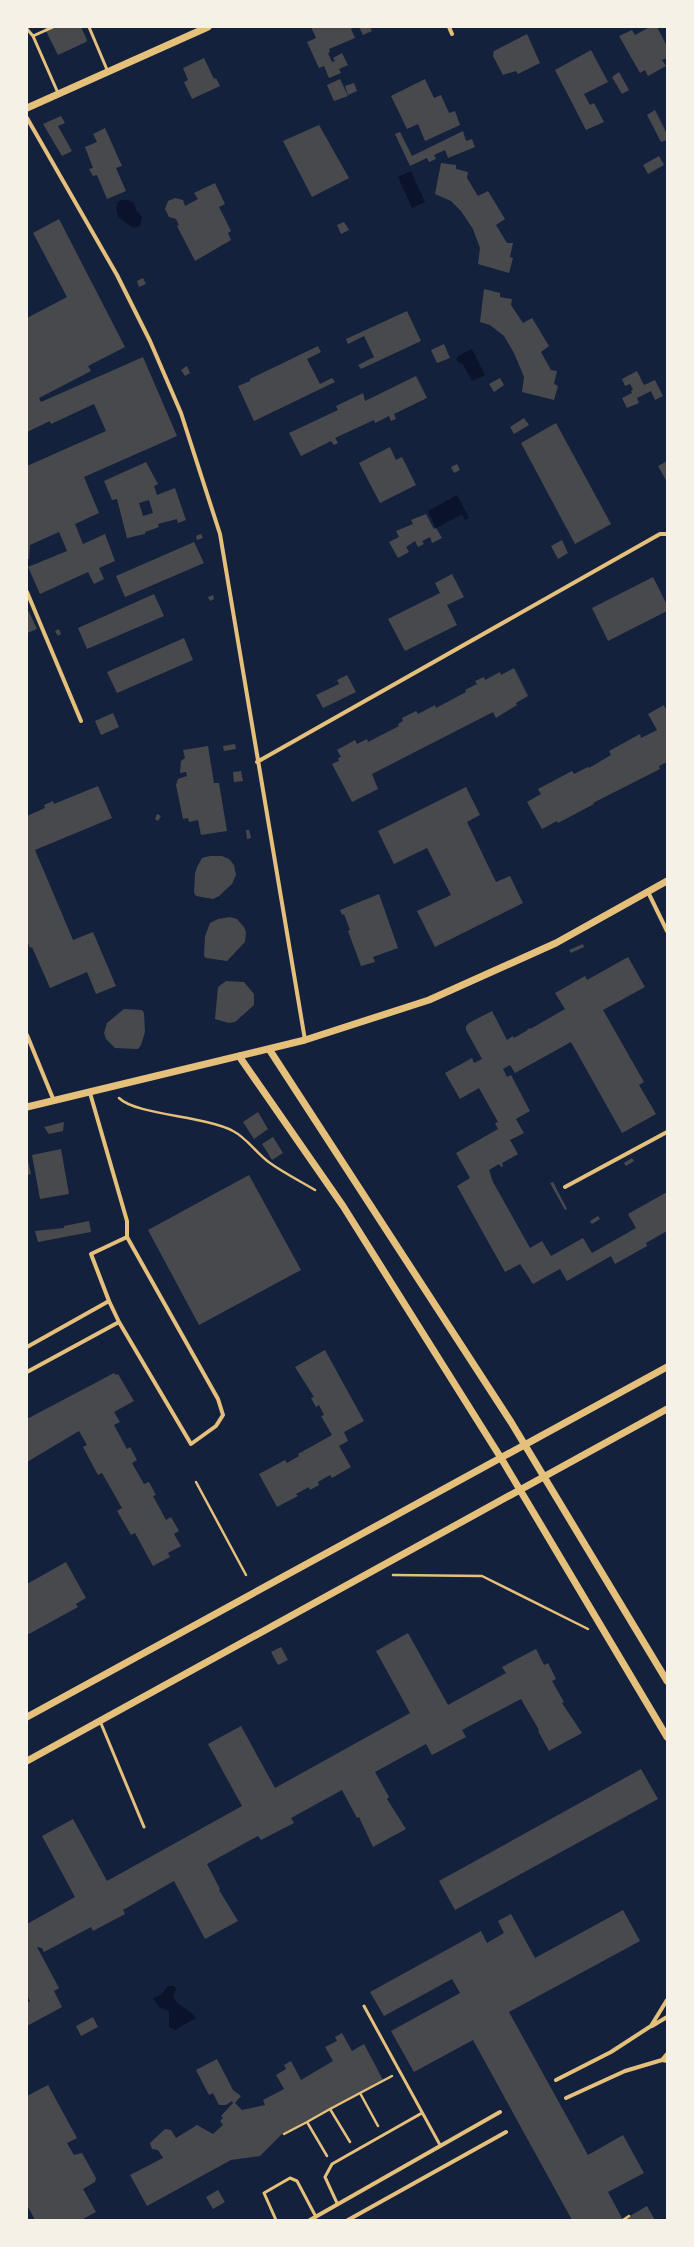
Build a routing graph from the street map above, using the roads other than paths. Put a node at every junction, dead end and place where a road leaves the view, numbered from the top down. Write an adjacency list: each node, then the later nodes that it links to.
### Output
1 (52, 27): 7 (lane)
2 (89, 27): 8 (lane)
3 (208, 27): 8 (street)
4 (449, 27): 6 (street)
5 (27, 30): 7 (lane)
6 (452, 34)
7 (33, 36): 9 (lane)
8 (108, 72): 9 (street)
9 (59, 94): 10 (street)
10 (27, 108)
11 (27, 118): 15 (street)
12 (667, 534): 15 (street)
13 (27, 592): 14 (street)
14 (81, 721)
15 (257, 762): 20 (street)
16 (667, 881): 17 (street)
17 (648, 892): 18 (street); 20 (street)
18 (667, 931)
19 (27, 1035): 24 (street)
20 (305, 1040): 21 (street)
21 (269, 1049): 22 (street); 35 (street)
22 (239, 1056): 23 (street); 36 (street)
23 (90, 1093): 24 (street); 28 (street)
24 (54, 1101): 25 (street)
25 (27, 1107)
26 (667, 1132): 27 (street)
27 (565, 1187)
28 (127, 1237): 29 (street); 30 (street)
29 (109, 1301): 30 (street); 31 (street)
30 (119, 1322): 33 (street)
31 (27, 1346)
32 (667, 1366): 35 (street)
33 (27, 1372)
34 (667, 1409): 37 (street)
35 (525, 1445): 36 (street); 37 (street)
36 (501, 1458): 38 (street); 40 (street)
37 (544, 1477): 38 (street); 39 (street)
38 (521, 1489): 41 (street); 42 (street)
39 (667, 1680)
40 (27, 1718)
41 (100, 1721): 43 (street); 44 (lane)
42 (667, 1737)
43 (27, 1761)
44 (144, 1827)
45 (667, 2000): 48 (street)
46 (364, 2006): 55 (lane)
47 (667, 2017): 48 (street)
48 (651, 2026): 52 (street)
49 (667, 2054): 50 (street)
50 (662, 2060): 51 (street); 53 (street)
51 (667, 2061)
52 (556, 2080)
53 (566, 2098)
54 (500, 2112): 57 (street)
55 (422, 2113): 57 (lane); 58 (lane)
56 (506, 2132): 62 (street)
57 (440, 2145): 58 (street)
58 (337, 2203): 59 (street)
59 (316, 2217): 60 (lane); 61 (street)
60 (276, 2220)
61 (310, 2220)
62 (348, 2220)

